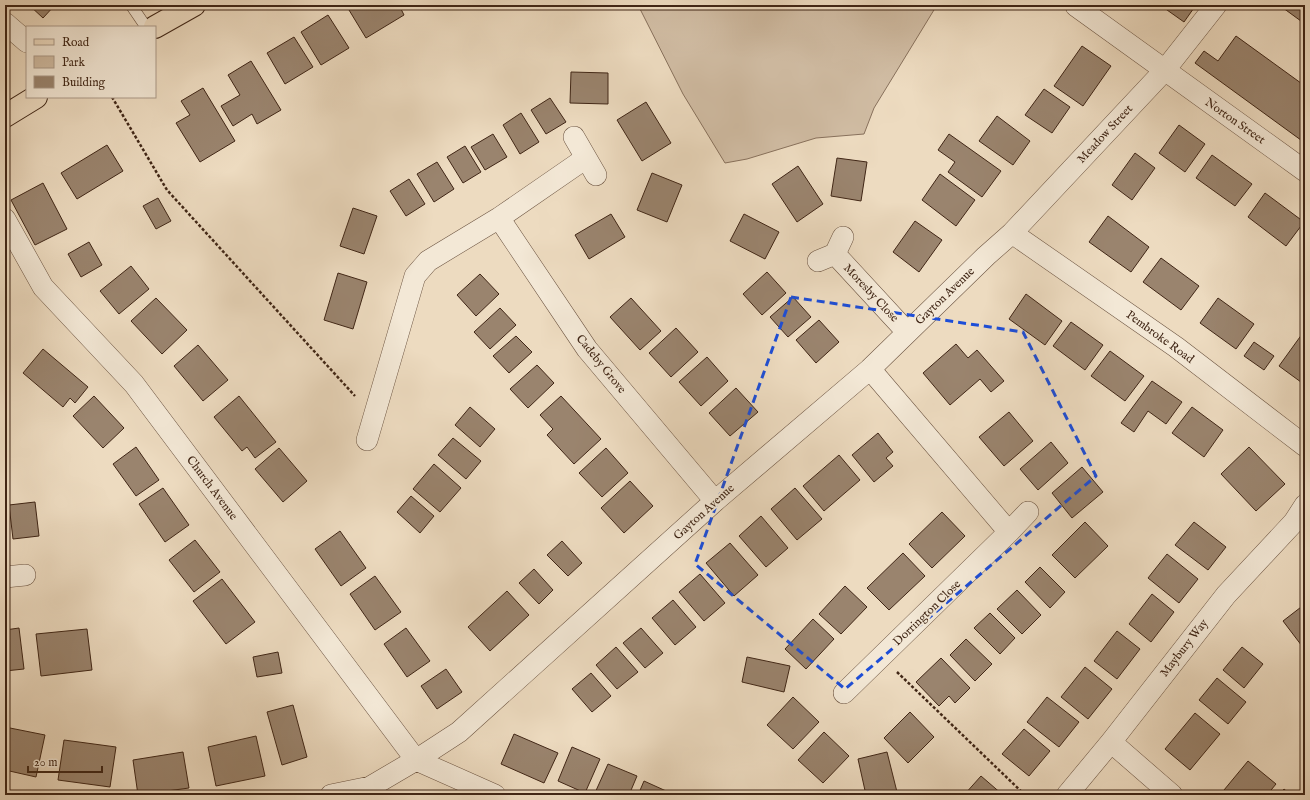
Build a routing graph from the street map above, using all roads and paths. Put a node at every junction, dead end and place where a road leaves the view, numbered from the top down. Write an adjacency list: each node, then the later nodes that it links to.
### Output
1 (131, 5): 7 (lane)
2 (194, 5): 8 (main road)
3 (1216, 5): 10 (street, Meadow Street)
4 (1076, 6): 5 (street, Norton Street)
5 (1097, 12): 10 (street, Norton Street)
6 (5, 23): 9 (street)
7 (145, 26)
8 (156, 26)
9 (26, 41)
10 (1164, 71): 15 (street, Norton Street); 18 (street, Meadow Street)
11 (34, 98): 13 (main road)
12 (113, 98): 23 (path)
13 (5, 116)
14 (574, 137): 16 (street)
15 (1305, 171)
16 (499, 218): 23 (street); 26 (street, Cadeby Grove)
17 (5, 219): 33 (street, Church Avenue)
18 (1012, 233): 20 (street, Meadow Street); 25 (street, Pembroke Road)
19 (832, 251): 21 (street, Moresby Close)
20 (986, 256): 21 (street, Gayton Avenue)
21 (907, 332): 22 (street, Gayton Avenue)
22 (870, 369): 26 (street, Gayton Avenue); 29 (street)
23 (374, 417): 24 (street)
24 (368, 440)
25 (1305, 446)
26 (715, 501): 33 (street, Gayton Avenue)
27 (1028, 512): 29 (street, Dorrington Close)
28 (1301, 520): 32 (street, Maybury Way)
29 (1009, 532): 30 (street, Dorrington Close)
30 (881, 657): 31 (street, Dorrington Close); 36 (path)
31 (844, 693)
32 (1111, 742): 37 (street, Maybury Way); 38 (street)
33 (416, 760): 34 (street, Gayton Avenue); 35 (street)
34 (331, 795)
35 (495, 795)
36 (1025, 795)
37 (1067, 795)
38 (1172, 795)

